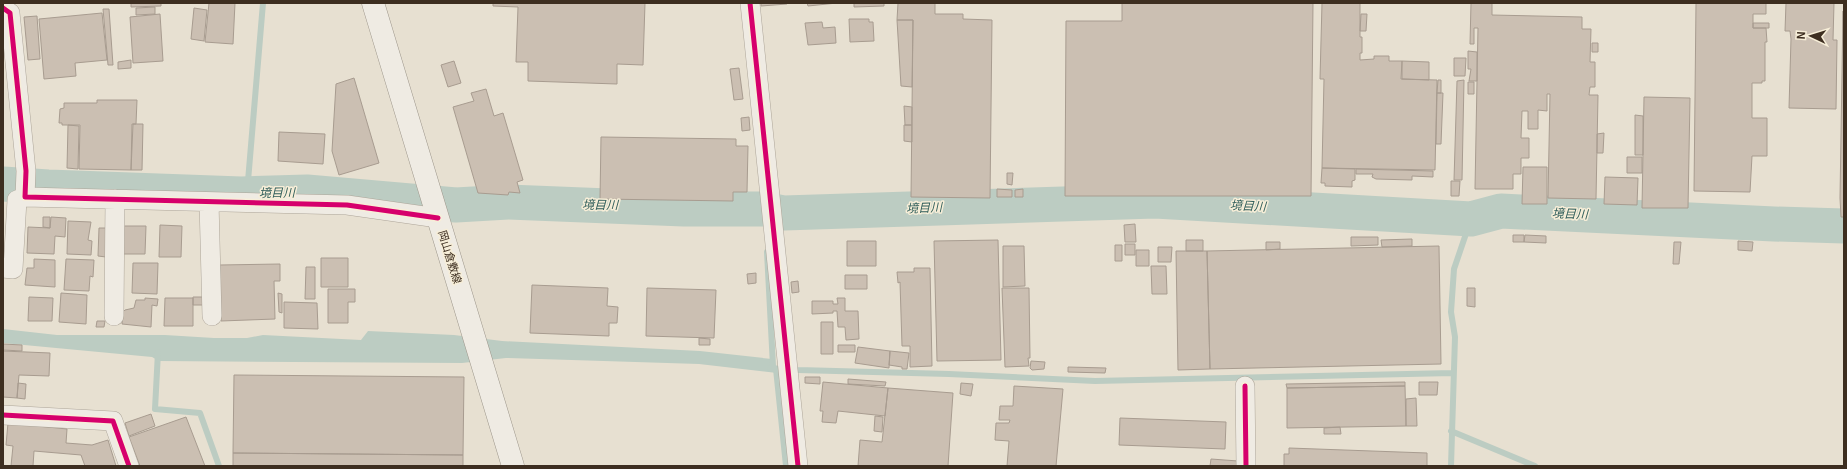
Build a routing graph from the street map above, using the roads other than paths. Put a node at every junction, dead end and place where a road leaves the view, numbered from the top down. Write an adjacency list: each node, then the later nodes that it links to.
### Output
1 (373, 3): 7 (main road, 岡山倉敷線)
2 (750, 3): 15 (street)
3 (3, 8): 4 (street)
4 (25, 194): 5 (street); 8 (street)
5 (115, 199): 6 (street); 9 (street)
6 (209, 202): 7 (street); 10 (street)
7 (438, 218): 14 (main road, 岡山倉敷線)
8 (3, 268)
9 (114, 316)
10 (212, 316)
11 (1245, 386): 16 (street)
12 (3, 415): 13 (street)
13 (129, 466)
14 (513, 466)
15 (798, 466)
16 (1246, 466)

